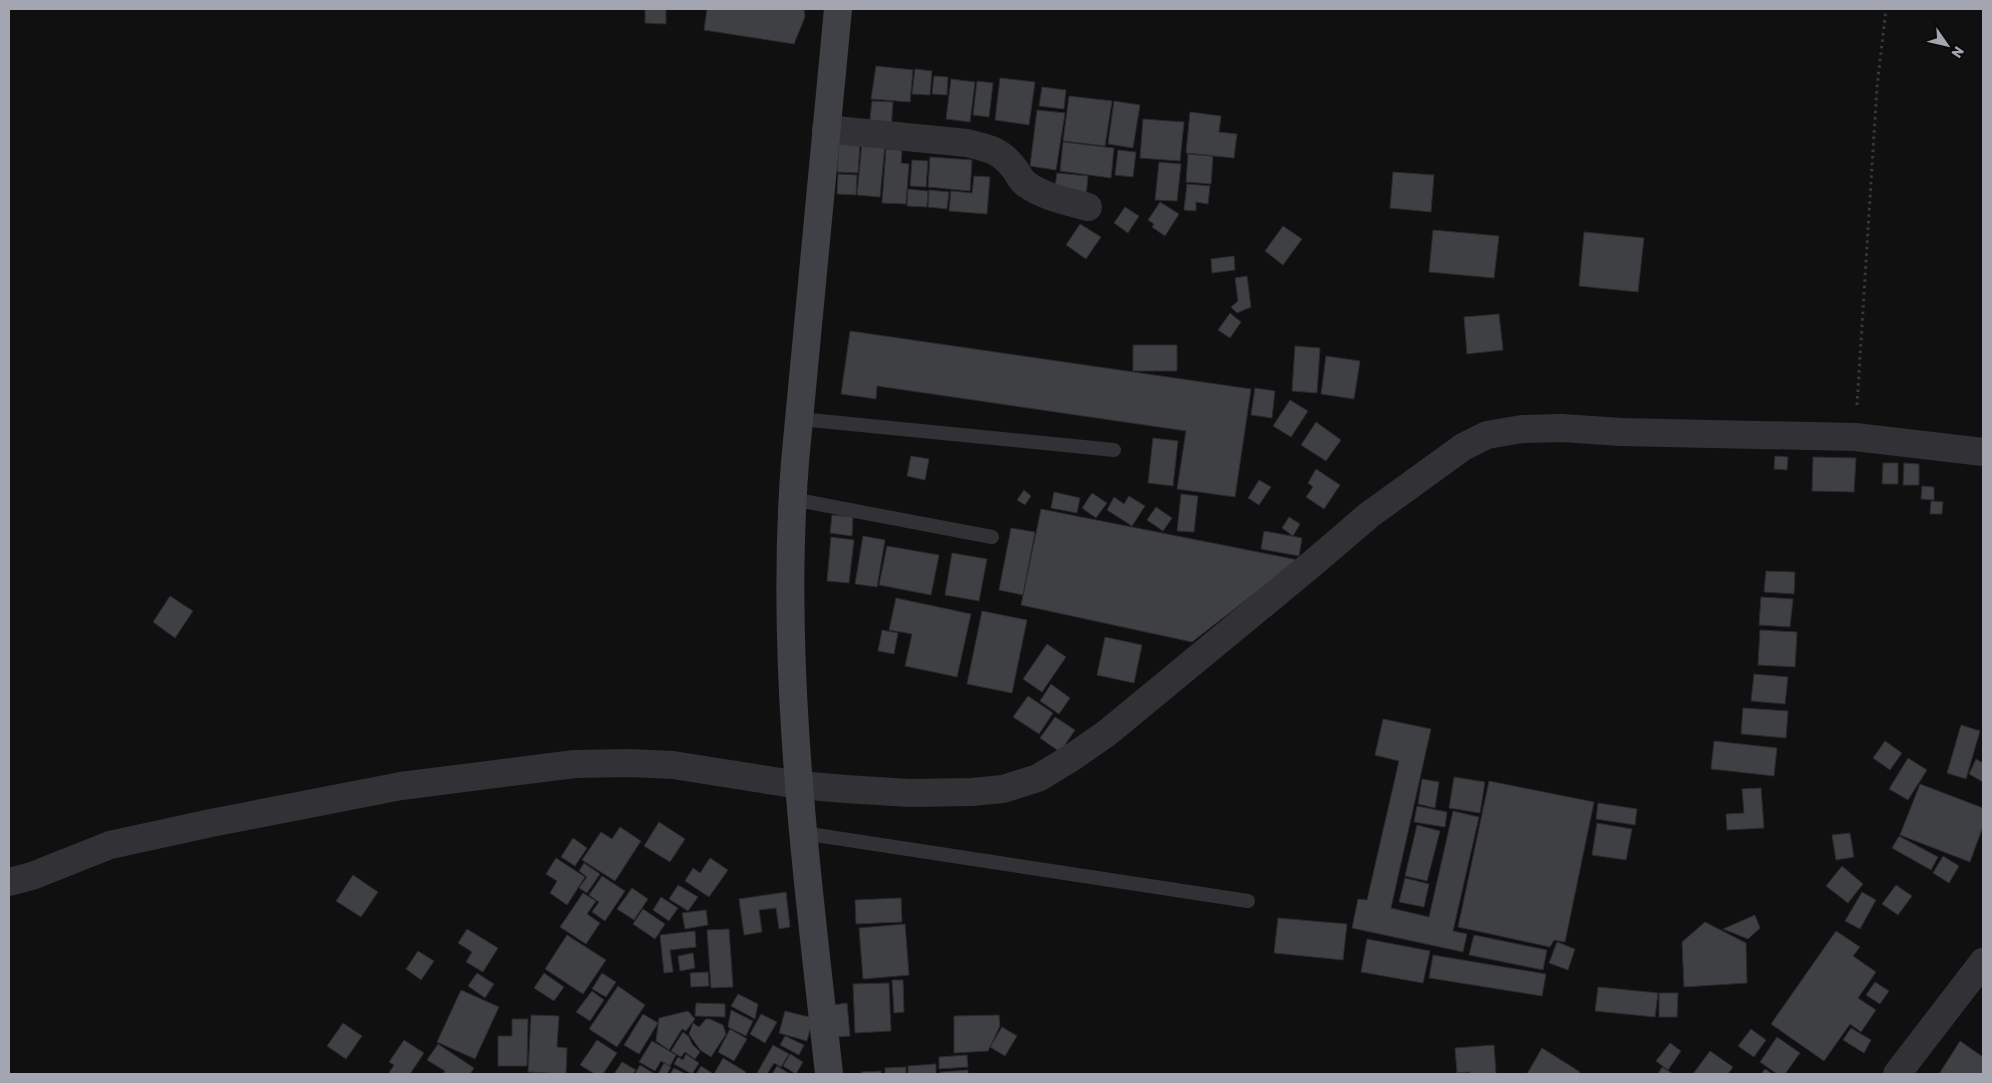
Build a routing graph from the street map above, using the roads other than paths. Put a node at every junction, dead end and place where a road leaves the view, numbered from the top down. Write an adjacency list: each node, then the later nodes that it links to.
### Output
1 (838, 9): 2 (main road)
2 (826, 129): 3 (street); 4 (main road)
3 (1088, 207)
4 (800, 419): 5 (lane); 7 (main road)
5 (1114, 450)
6 (1983, 452): 9 (street)
7 (792, 499): 8 (lane); 9 (main road)
8 (992, 537)
9 (799, 785): 10 (main road); 11 (street)
10 (802, 833): 12 (lane); 14 (main road)
11 (9, 882)
12 (1248, 901)
13 (1983, 962): 15 (street)
14 (829, 1074)
15 (1897, 1074)

